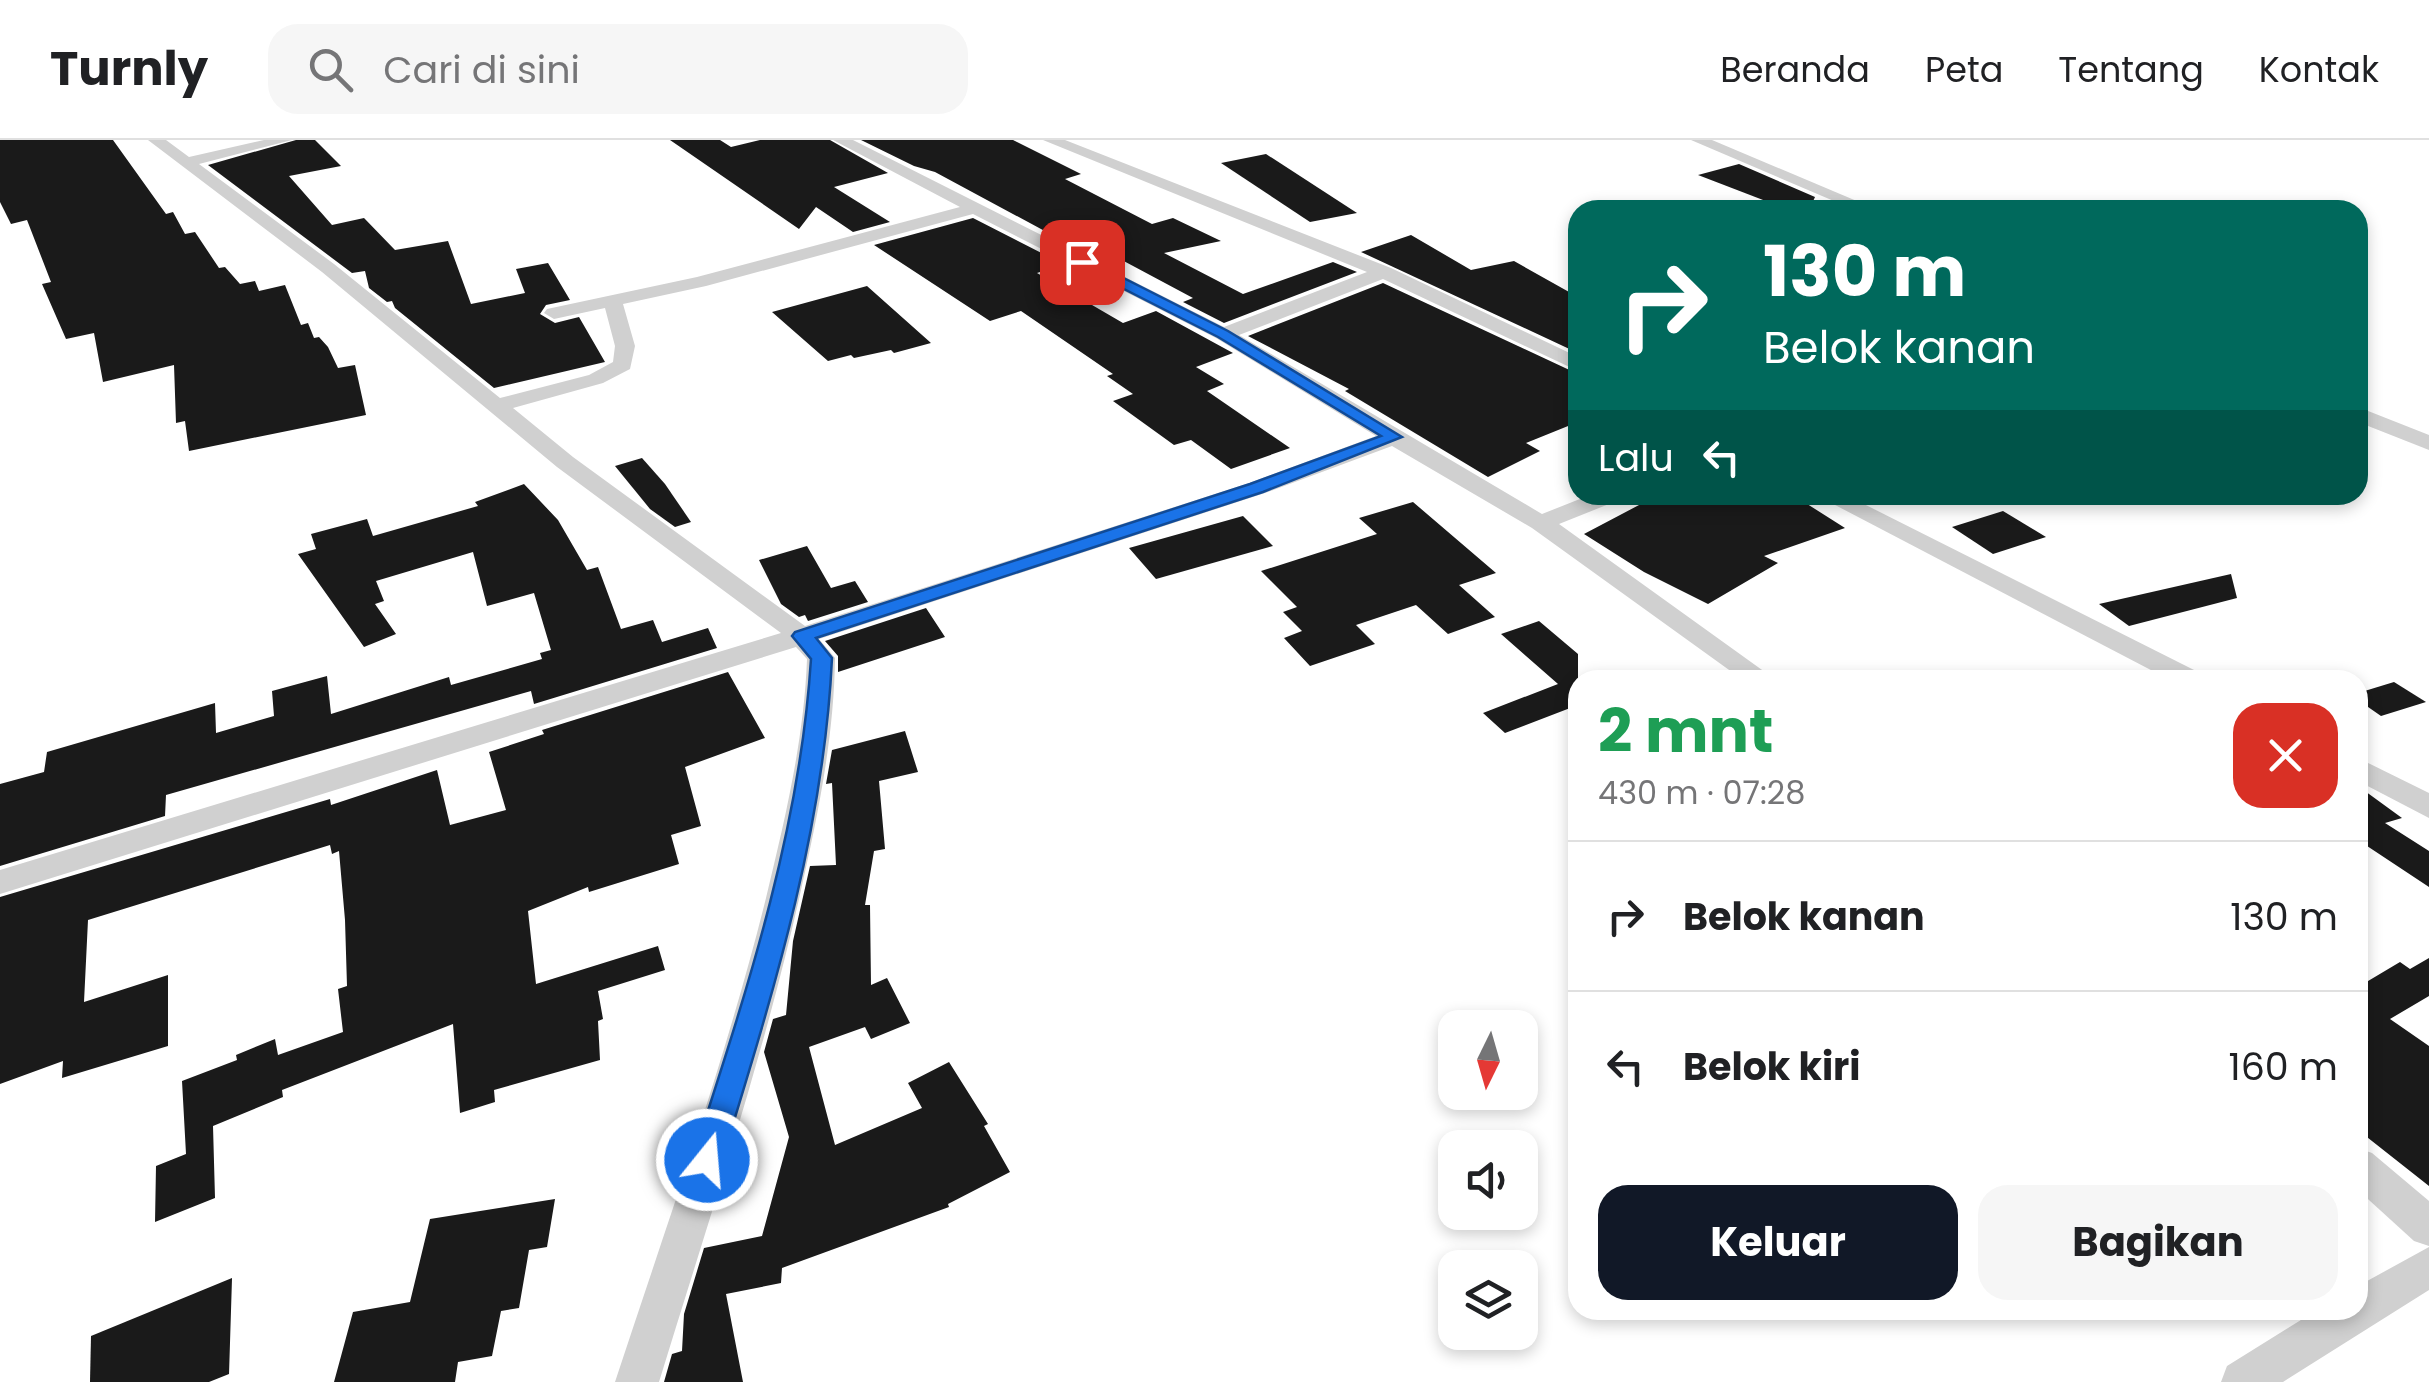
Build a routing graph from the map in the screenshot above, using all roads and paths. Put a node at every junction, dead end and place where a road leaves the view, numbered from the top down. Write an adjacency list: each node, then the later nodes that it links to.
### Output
1 (156, 140): 6 (street)
2 (284, 140): 6 (street)
3 (841, 140): 8 (street)
4 (1051, 140): 9 (street)
5 (1700, 140): 7 (street)
6 (187, 162): 14 (street)
7 (1846, 200)
8 (975, 208): 10 (street); 12 (street)
9 (1384, 272): 12 (street); 13 (street)
10 (612, 300): 11 (street); 14 (street)
11 (554, 313)
12 (1223, 334): 16 (street)
13 (1568, 360)
14 (496, 406): 21 (street)
15 (2368, 418): 17 (street)
16 (1394, 437): 20 (street); 21 (street)
17 (2429, 443)
18 (1586, 505): 20 (street)
19 (1848, 505): 23 (street)
20 (1541, 523): 22 (street)
21 (791, 639): 26 (street); 32 (street)
22 (1748, 670)
23 (2172, 670)
24 (2368, 773): 25 (street)
25 (2429, 807)
26 (0, 882)
27 (2368, 1175): 28 (street)
28 (2429, 1227)
29 (2429, 1267): 30 (street)
30 (2368, 1303)
31 (2341, 1320): 33 (street)
32 (637, 1382)
33 (2243, 1382)

